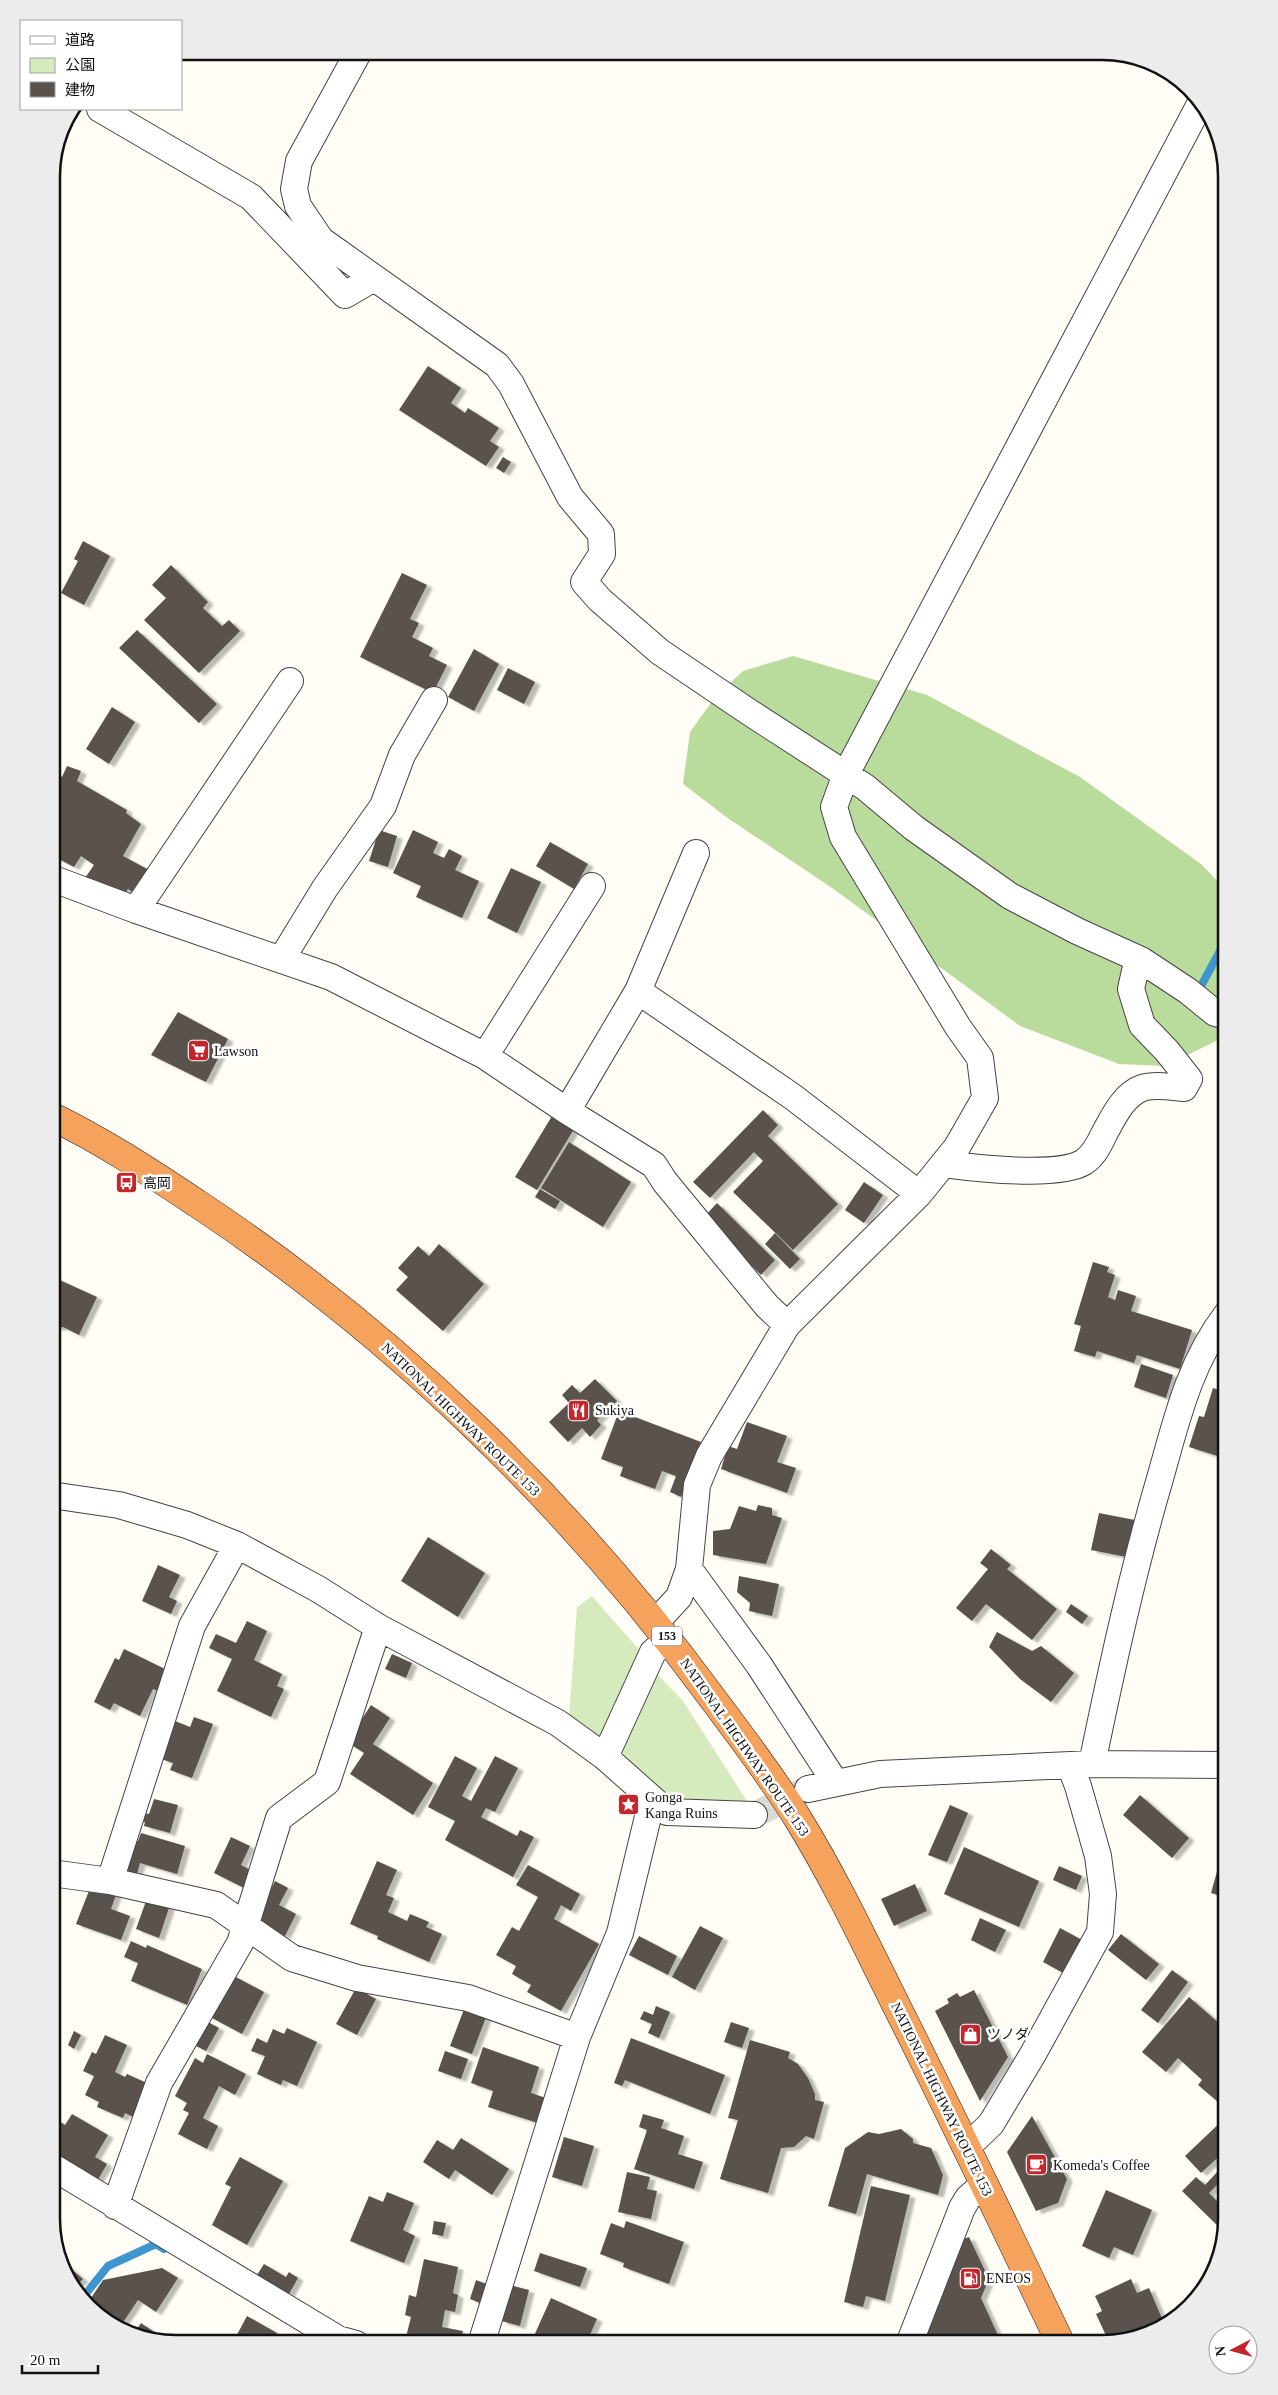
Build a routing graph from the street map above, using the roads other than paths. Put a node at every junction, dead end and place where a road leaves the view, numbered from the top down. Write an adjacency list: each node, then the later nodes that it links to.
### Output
1 (354, 60): 4 (street)
2 (102, 110): 4 (street)
3 (1197, 110): 7 (street)
4 (374, 278): 7 (street)
5 (290, 681): 11 (street)
6 (434, 700): 12 (street)
7 (846, 774): 13 (street); 19 (street)
8 (696, 853): 14 (street)
9 (60, 881): 11 (street)
10 (592, 886): 16 (street)
11 (136, 910): 12 (street)
12 (281, 960): 16 (street)
13 (1141, 960): 15 (street); 19 (street)
14 (638, 991): 17 (street); 20 (street)
15 (1218, 1014)
16 (485, 1056): 17 (street)
17 (566, 1111): 21 (street)
18 (60, 1121): 27 (highway, NATIONAL HIGHWAY ROUTE 153 / 153)
19 (943, 1164): 20 (street)
20 (920, 1194): 21 (street)
21 (787, 1325): 25 (street)
22 (1218, 1328): 29 (street)
23 (60, 1496): 24 (street)
24 (237, 1545): 26 (street); 36 (street)
25 (689, 1569): 27 (street); 31 (street)
26 (378, 1627): 28 (street); 37 (street)
27 (663, 1630): 28 (street); 39 (highway, NATIONAL HIGHWAY ROUTE 153 / 153)
28 (605, 1757): 33 (street)
29 (1081, 1764): 30 (street); 31 (street); 39 (street)
30 (1218, 1765)
31 (835, 1782): 32 (street)
32 (808, 1789)
33 (652, 1800): 34 (street); 38 (street)
34 (754, 1815)
35 (60, 1874): 36 (street)
36 (110, 1881): 37 (street)
37 (246, 1925): 38 (street); 42 (street)
38 (577, 2037): 44 (street)
39 (967, 2147): 41 (highway, NATIONAL HIGHWAY ROUTE 153 / 153)
40 (60, 2172): 42 (street)
41 (984, 2184): 45 (street); 46 (highway, NATIONAL HIGHWAY ROUTE 153 / 153)
42 (115, 2206): 43 (street)
43 (331, 2335)
44 (484, 2335)
45 (913, 2335)
46 (1057, 2335)

